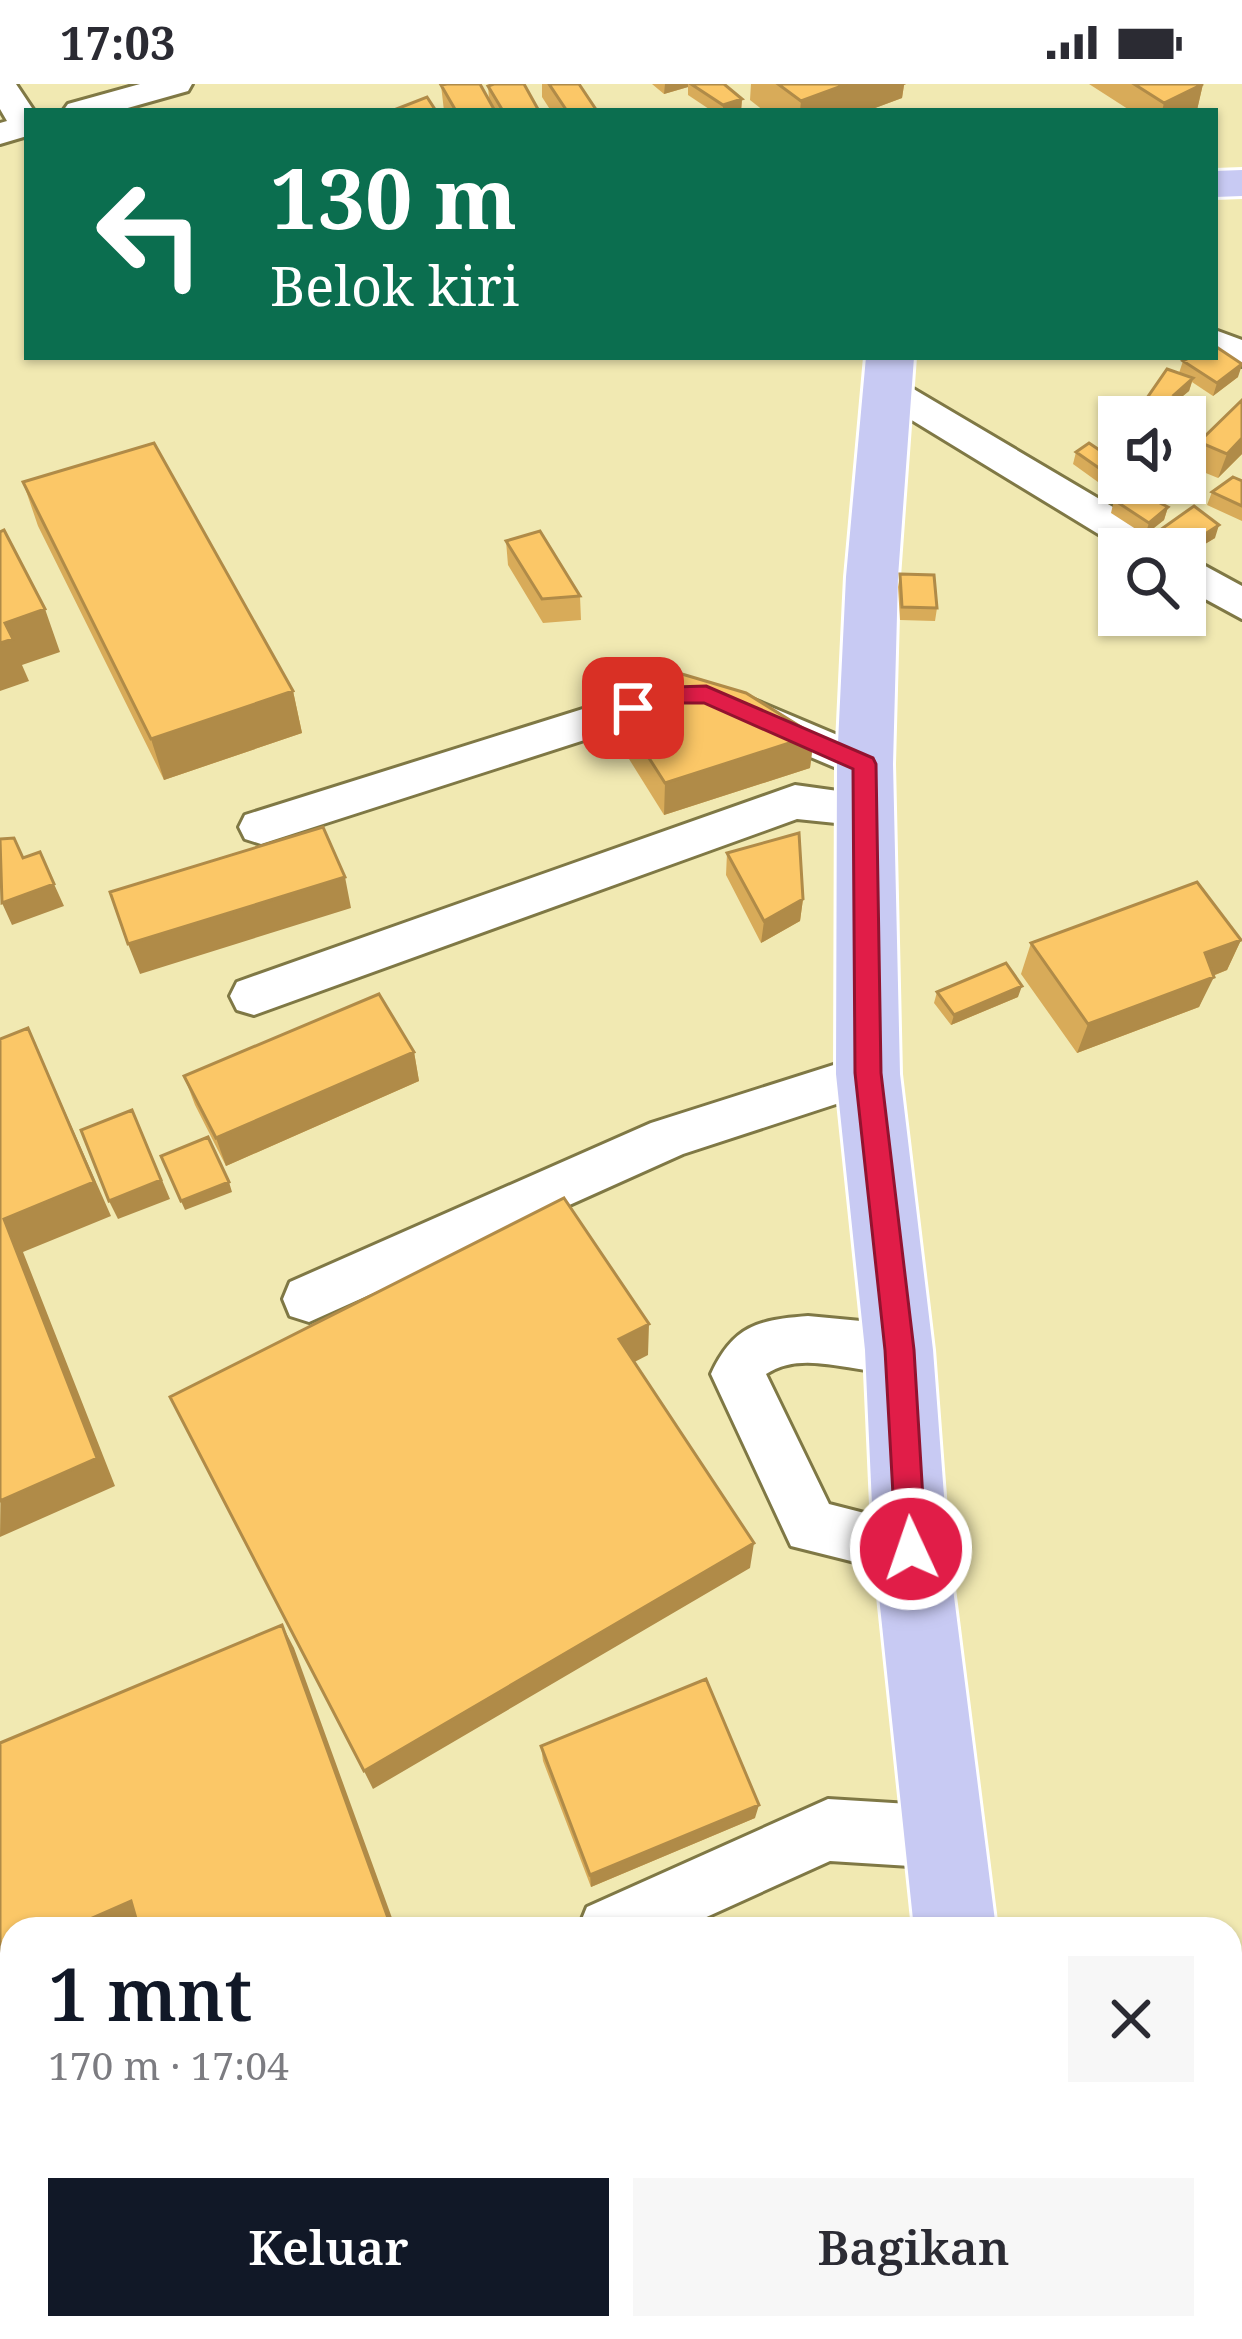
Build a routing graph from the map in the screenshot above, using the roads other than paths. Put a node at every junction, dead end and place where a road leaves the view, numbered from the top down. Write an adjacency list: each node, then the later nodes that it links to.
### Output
1 (0, 84): 5 (street)
2 (176, 84): 3 (street)
3 (137, 89): 4 (street)
4 (88, 108)
5 (24, 120)
6 (889, 373): 7 (street); 10 (main road)
7 (1122, 528)
8 (1206, 582): 9 (street)
9 (1242, 605)
10 (865, 787): 11 (street); 12 (street); 13 (main road)
11 (261, 827)
12 (254, 995)
13 (868, 1073): 14 (street); 15 (main road)
14 (310, 1299)
15 (899, 1350): 16 (main road); 16 (street)
16 (911, 1549): 17 (main road)
17 (942, 1837): 18 (street); 19 (main road)
18 (636, 1917)
19 (953, 1917)

